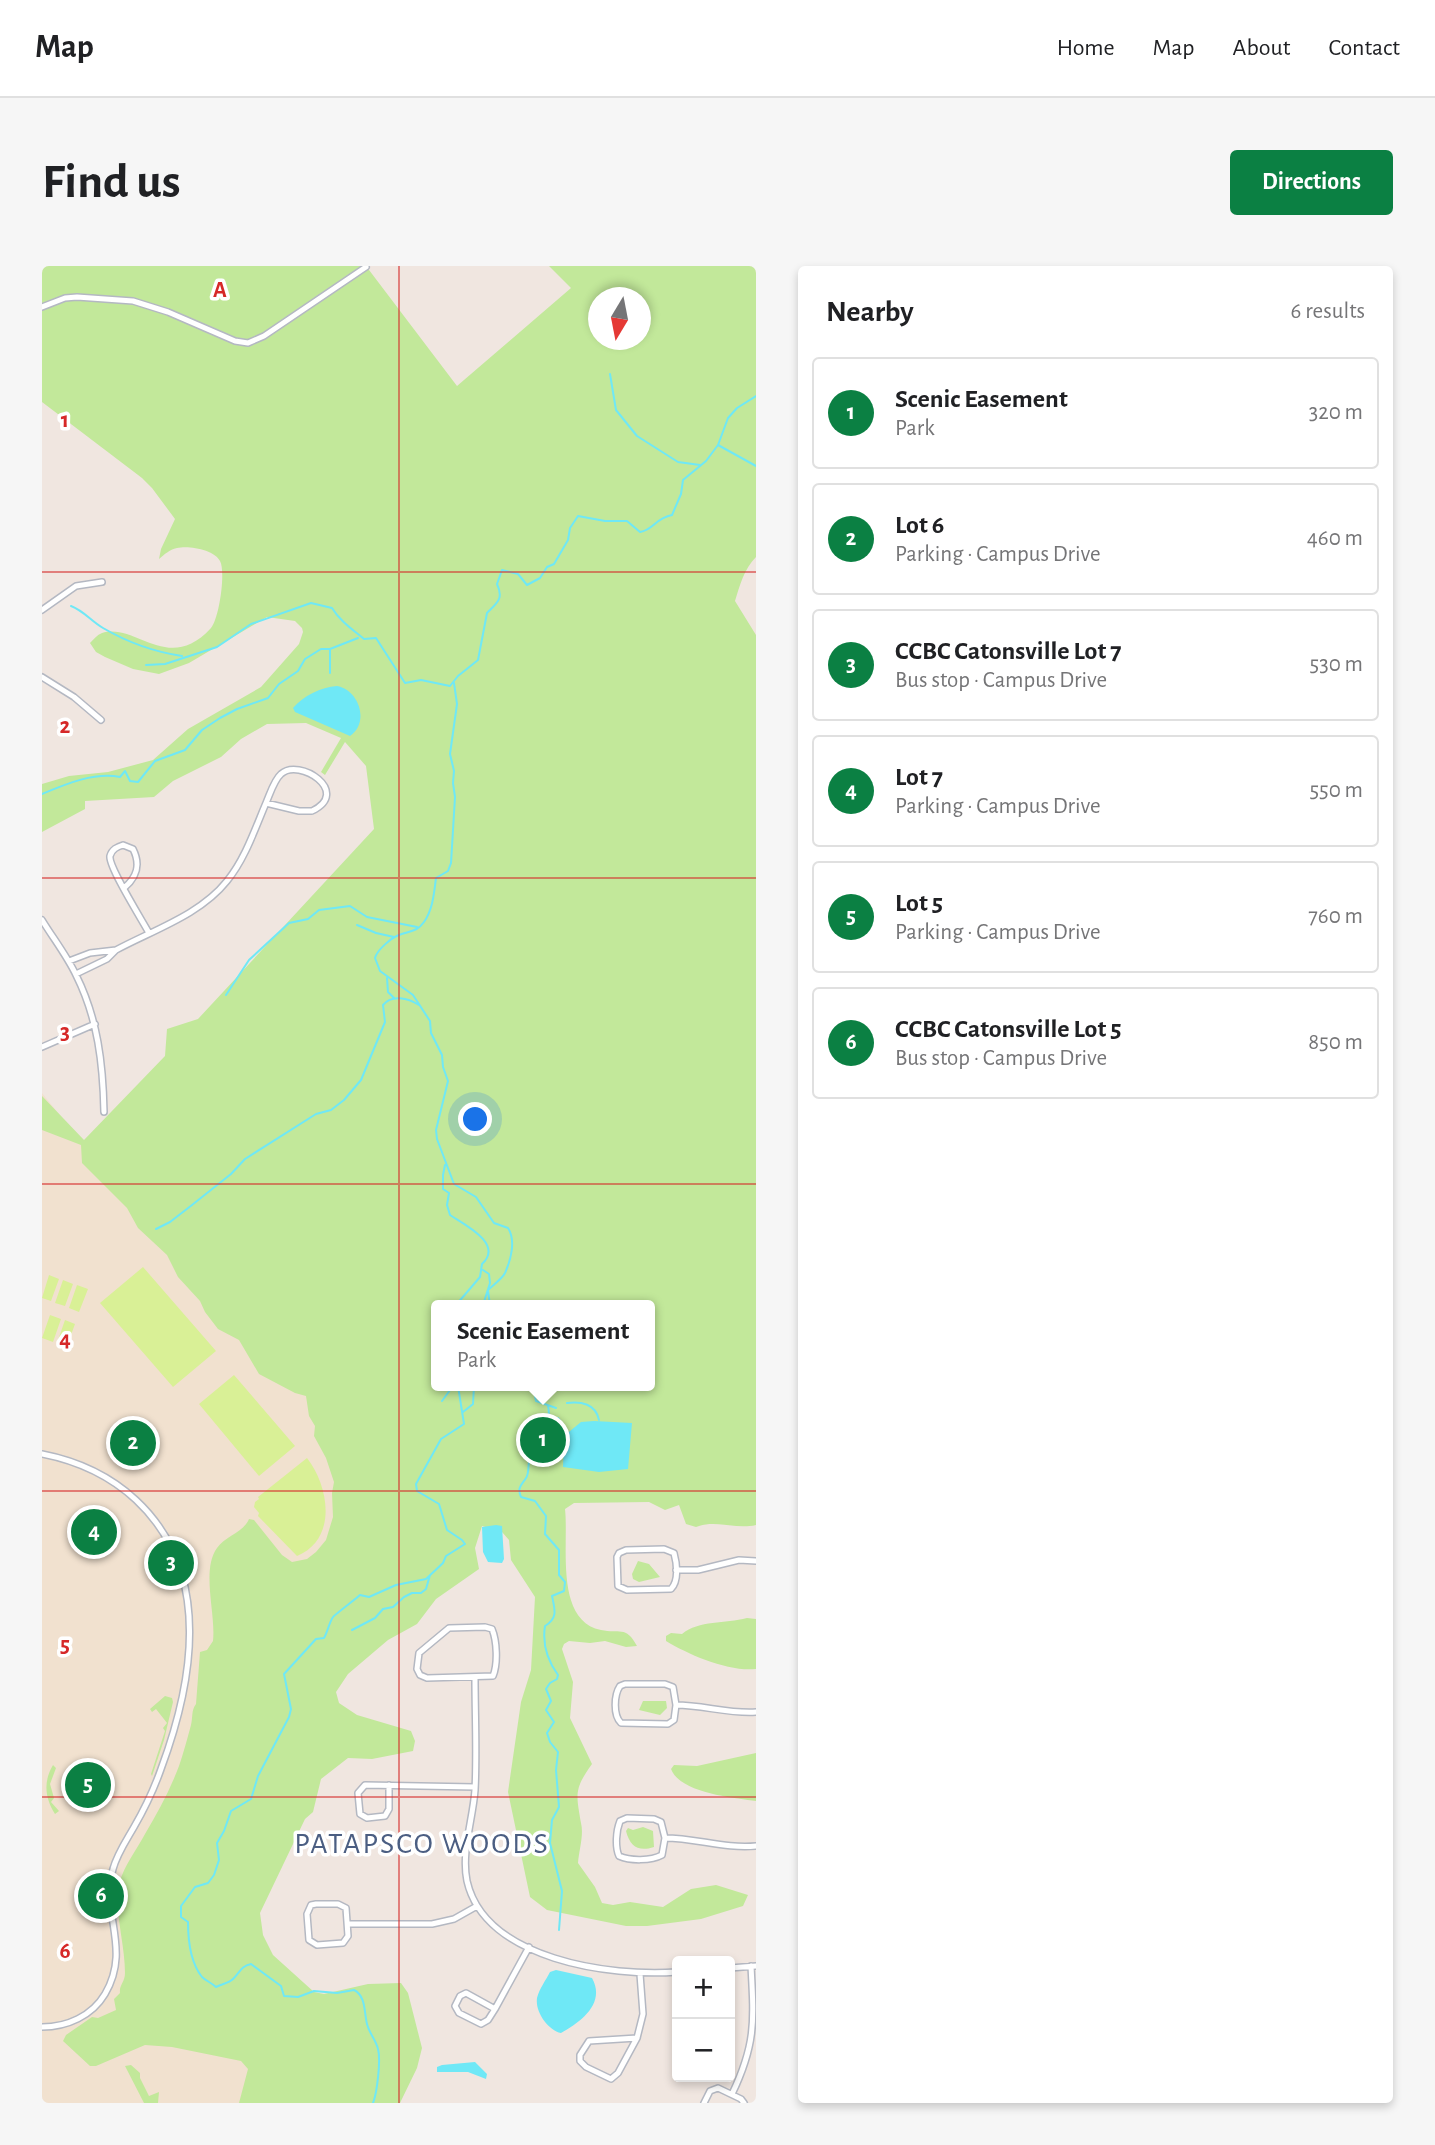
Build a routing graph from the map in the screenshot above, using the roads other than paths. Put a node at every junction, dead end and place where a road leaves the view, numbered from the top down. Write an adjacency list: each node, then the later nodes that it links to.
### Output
1 (366, 267): 2 (street)
2 (42, 307)
3 (102, 582): 4 (street)
4 (42, 610)
5 (42, 677): 6 (street)
6 (102, 720)
7 (266, 803): 7 (street); 11 (street)
8 (124, 888): 8 (street); 11 (street)
9 (42, 920): 10 (street)
10 (48, 930): 12 (street); 14 (street)
11 (149, 933): 13 (street)
12 (42, 935)
13 (116, 950): 14 (street); 15 (street)
14 (68, 961): 15 (street)
15 (76, 974): 16 (street)
16 (95, 1024): 17 (street); 18 (street)
17 (42, 1046)
18 (104, 1112)
19 (42, 1454): 37 (street)
20 (756, 1561): 21 (street)
21 (676, 1570): 21 (street)
22 (475, 1678): 22 (street); 26 (street)
23 (676, 1705): 23 (street); 24 (street)
24 (756, 1712)
25 (389, 1785): 25 (street); 26 (street)
26 (475, 1787): 29 (street)
27 (665, 1838): 27 (street); 28 (street)
28 (756, 1846)
29 (477, 1906): 30 (street); 31 (street)
30 (348, 1924): 30 (street)
31 (529, 1947): 35 (street); 36 (street)
32 (754, 1966): 33 (street); 39 (street)
33 (735, 1968)
34 (672, 1972): 35 (street)
35 (640, 1973): 38 (street)
36 (495, 2008): 36 (street)
37 (42, 2027)
38 (637, 2038): 38 (street)
39 (732, 2094): 40 (street); 41 (street)
40 (704, 2103)
41 (744, 2103)

